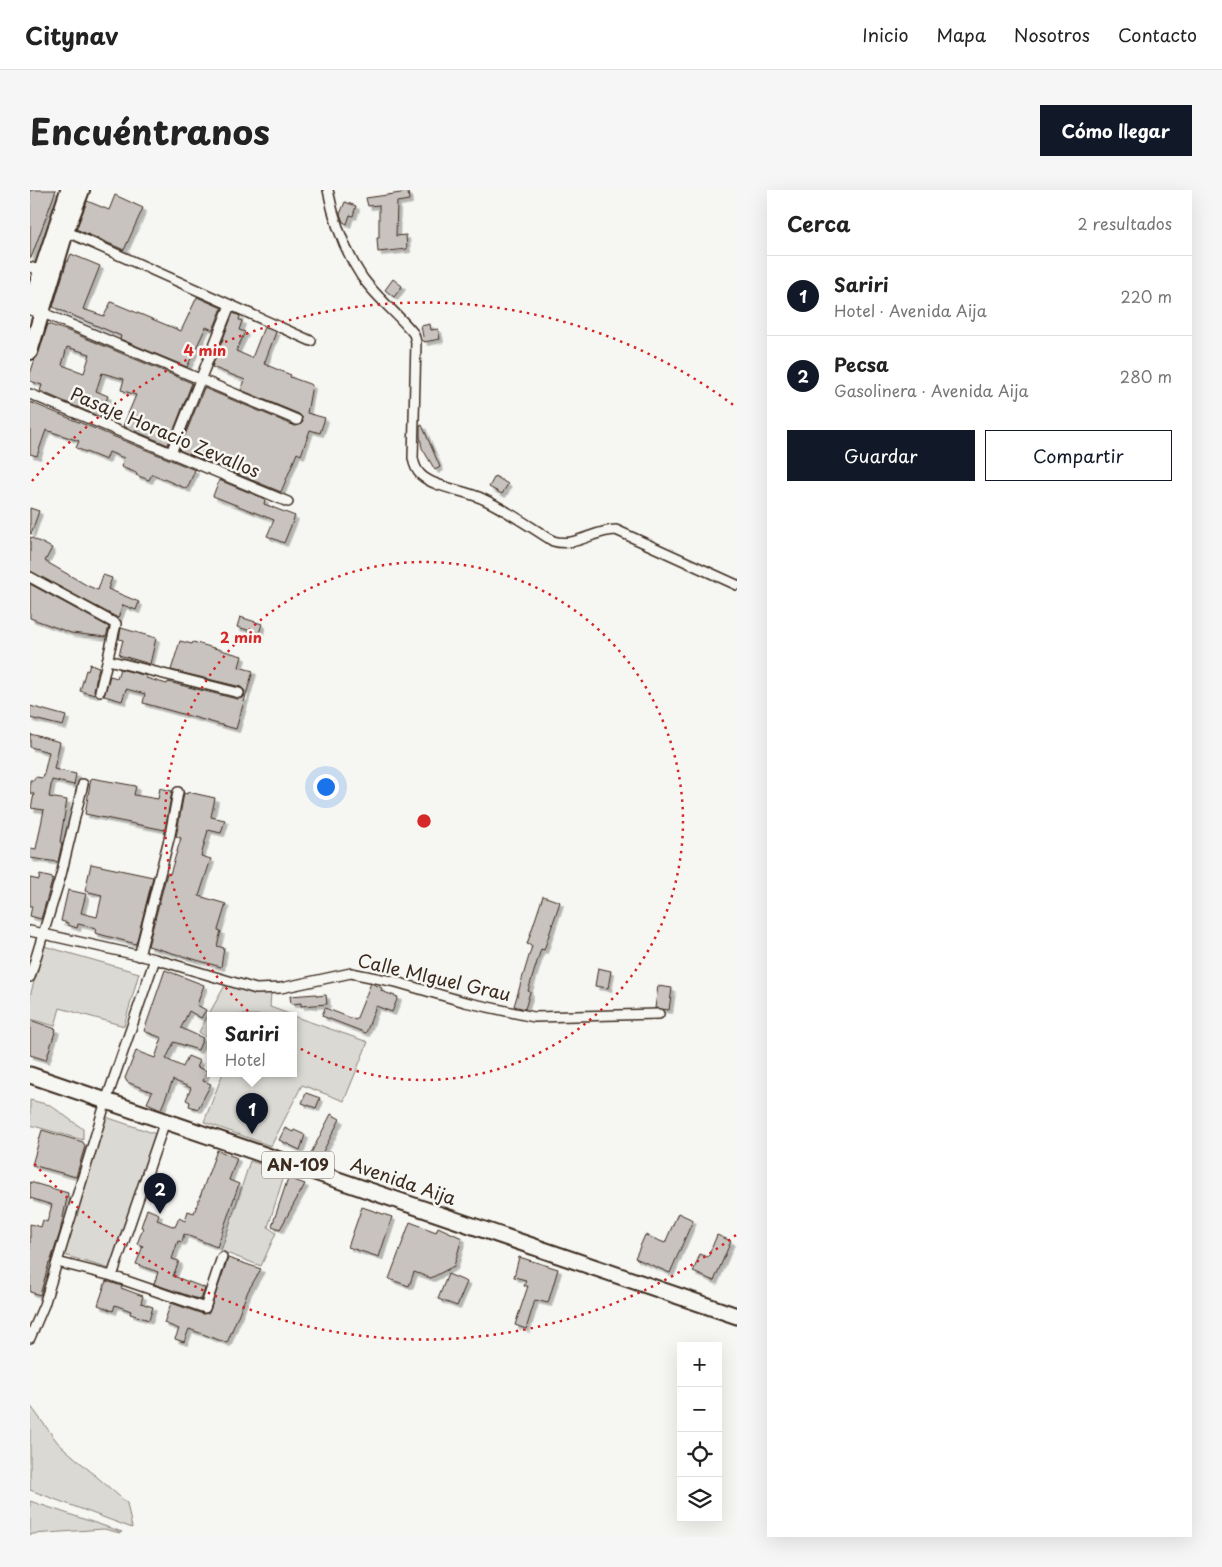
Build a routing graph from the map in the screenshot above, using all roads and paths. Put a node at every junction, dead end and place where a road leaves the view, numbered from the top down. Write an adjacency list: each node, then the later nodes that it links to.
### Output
1 (68, 190): 4 (main road)
2 (82, 190): 4 (main road)
3 (328, 190): 17 (street)
4 (61, 230): 5 (main road); 7 (street); 8 (main road)
5 (36, 269): 6 (main road)
6 (30, 305)
7 (230, 305): 9 (street); 11 (street)
8 (36, 311): 10 (main road); 11 (street)
9 (311, 341)
10 (30, 352)
11 (199, 379): 13 (street); 14 (street)
12 (30, 394): 14 (street, Pasaje Horacio Zevallos)
13 (297, 420)
14 (171, 453): 15 (street, Pasaje Horacio Zevallos)
15 (288, 502)
16 (30, 578): 18 (street)
17 (737, 586)
18 (108, 660): 19 (street); 20 (street)
19 (100, 690)
20 (239, 693)
21 (83, 784): 24 (street)
22 (178, 792): 25 (street)
23 (30, 931): 24 (street, Calle MIguel Grau)
24 (43, 934): 25 (street, Calle MIguel Grau); 27 (street)
25 (139, 956): 26 (street, Calle MIguel Grau)
26 (155, 959): 28 (street, Calle MIguel Grau); 30 (street)
27 (30, 977)
28 (659, 1014)
29 (30, 1075): 30 (main road, Avenida Aija / AN-109)
30 (106, 1101): 31 (main road, Avenida Aija / AN-109); 33 (street)
31 (165, 1121): 34 (street); 35 (main road, Avenida Aija / AN-109)
32 (222, 1257): 34 (street)
33 (57, 1262): 34 (street); 36 (street)
34 (112, 1276)
35 (737, 1316)
36 (30, 1338)

